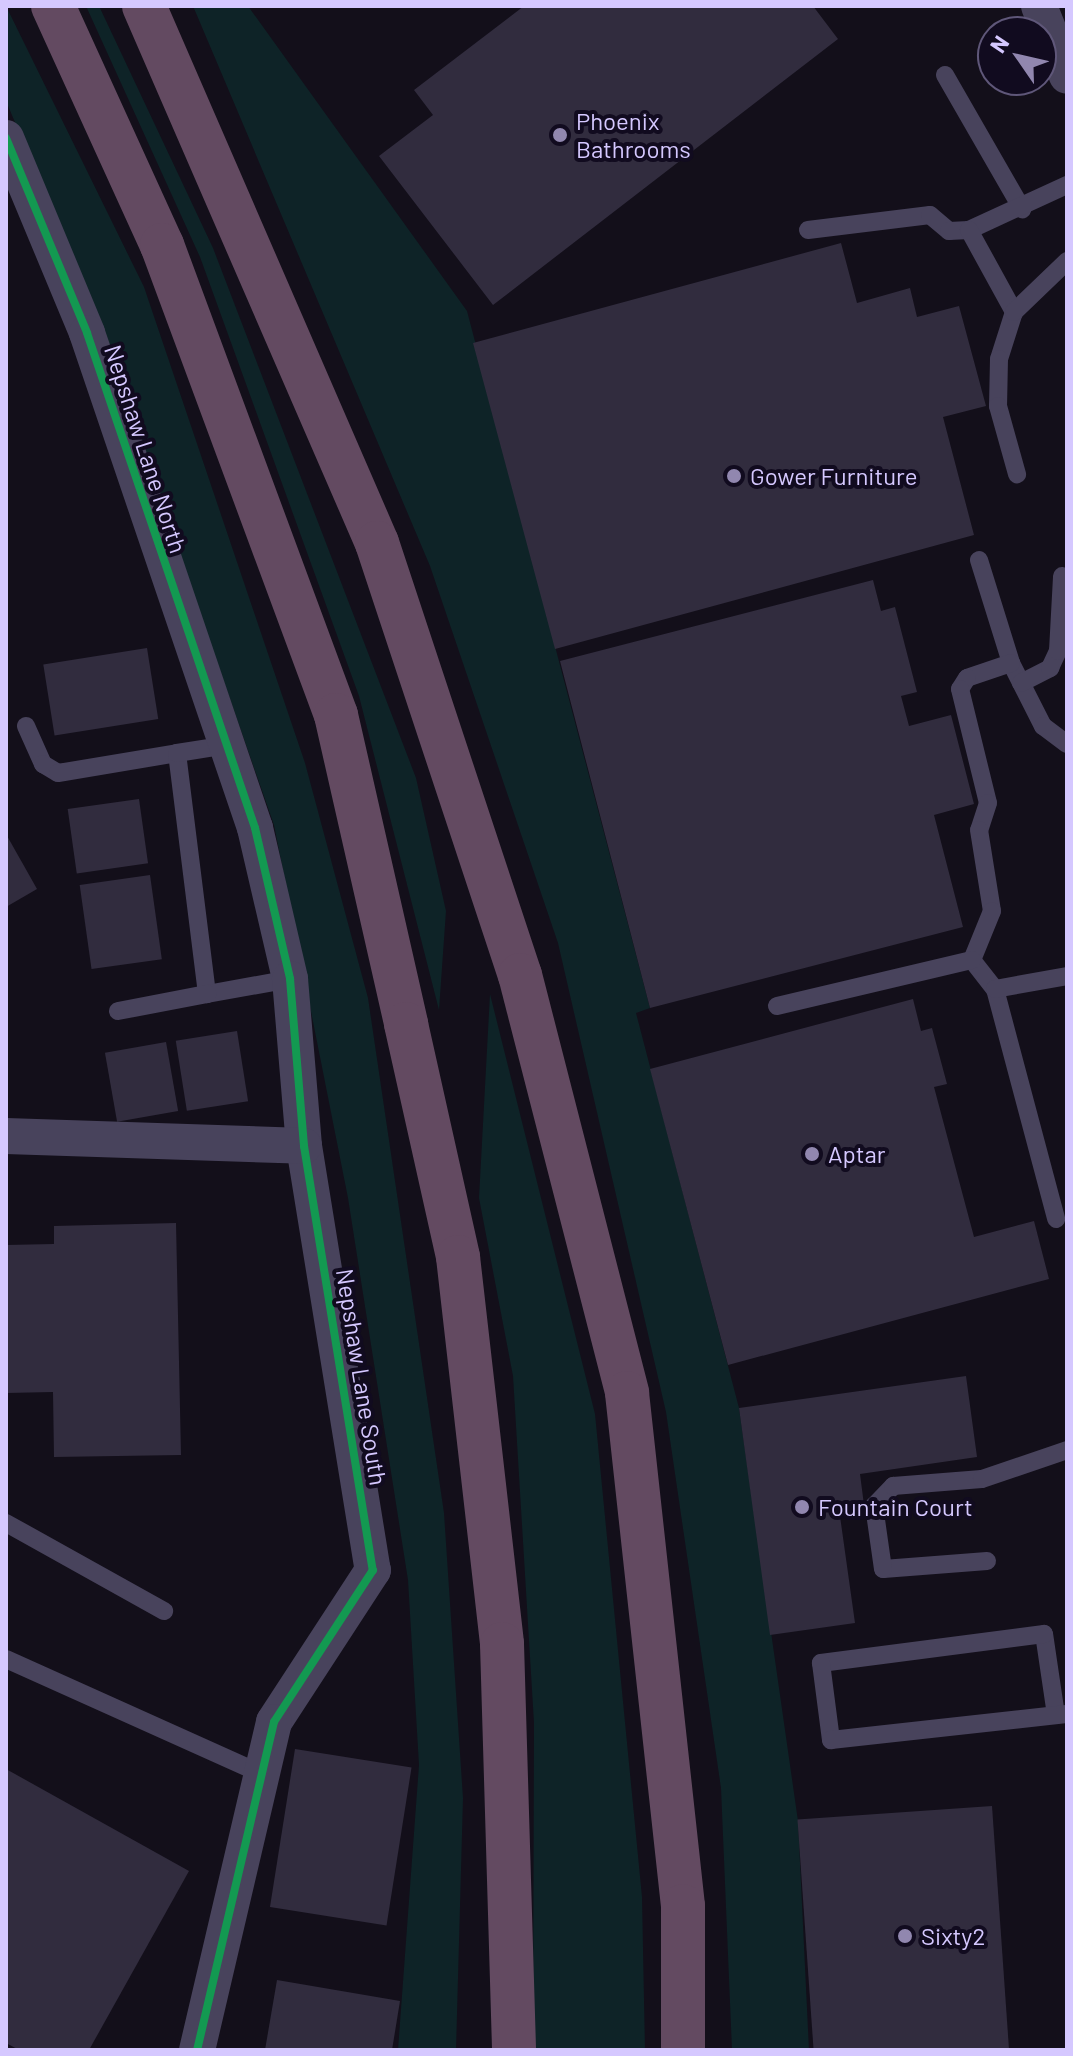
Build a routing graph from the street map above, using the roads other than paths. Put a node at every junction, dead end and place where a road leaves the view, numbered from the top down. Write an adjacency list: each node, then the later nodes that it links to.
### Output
1 (53, 6): 41 (highway)
2 (144, 6): 42 (highway)
3 (1039, 6): 5 (street)
4 (945, 75): 8 (lane)
5 (1067, 76)
6 (6, 138): 18 (street, Nepshaw Lane North)
7 (1067, 185): 8 (lane)
8 (1022, 209): 10 (lane)
9 (808, 230): 10 (lane)
10 (969, 230): 12 (lane)
11 (1067, 261): 12 (lane)
12 (1014, 312): 13 (lane)
13 (1017, 474)
14 (979, 560): 16 (lane)
15 (1062, 576): 17 (lane)
16 (1011, 663): 17 (lane); 23 (lane)
17 (1021, 683): 20 (lane)
18 (208, 685): 21 (street, Nepshaw Lane South)
19 (26, 726): 22 (lane)
20 (1067, 744)
21 (228, 745): 22 (lane); 25 (street, Nepshaw Lane South)
22 (177, 753): 27 (lane)
23 (972, 960): 26 (lane); 28 (lane)
24 (1067, 976): 26 (lane)
25 (290, 979): 27 (lane); 31 (street, Nepshaw Lane South)
26 (995, 989): 32 (lane)
27 (207, 994): 29 (lane)
28 (777, 1006)
29 (118, 1011)
30 (6, 1136): 31 (street)
31 (304, 1146): 39 (street, Nepshaw Lane South)
32 (1056, 1219)
33 (1067, 1450): 35 (lane)
34 (6, 1523): 36 (lane)
35 (987, 1561)
36 (164, 1611)
37 (6, 1659): 39 (lane)
38 (1061, 1715): 38 (lane)
39 (262, 1774): 40 (street, Nepshaw Lane South)
40 (197, 2050)
41 (514, 2050)
42 (683, 2050)

